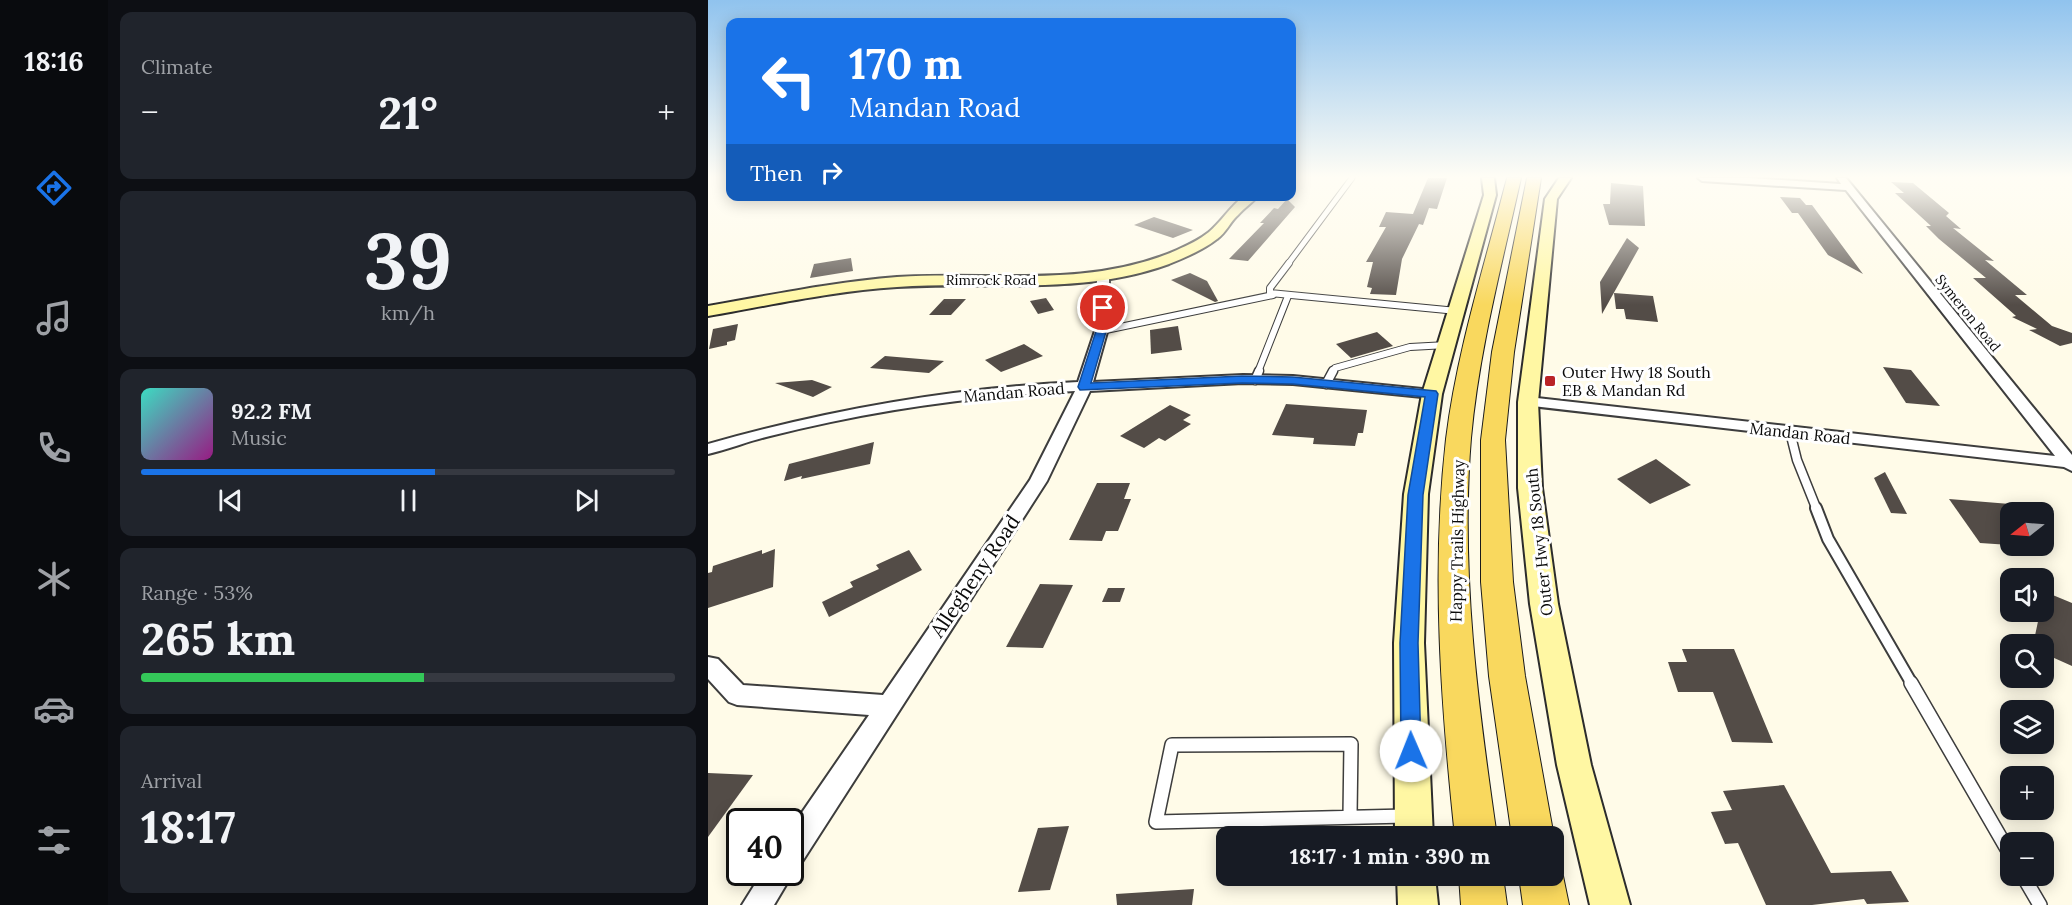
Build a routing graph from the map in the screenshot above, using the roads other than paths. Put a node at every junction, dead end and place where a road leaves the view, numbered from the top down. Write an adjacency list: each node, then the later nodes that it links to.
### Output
1 (1225, 220): 8 (street, Rimrock Road)
2 (1321, 220): 9 (lane)
3 (1483, 220): 12 (street)
4 (1504, 220): 27 (main road, Happy Trails Highway)
5 (1526, 220): 28 (main road)
6 (1549, 220): 19 (street, Outer Hwy 18 South)
7 (1874, 220): 22 (street, Symeron Road)
8 (1103, 275): 11 (street, Rimrock Road); 13 (street, Allegheny Road)
9 (1274, 295): 10 (lane); 13 (lane)
10 (1288, 296): 12 (lane); 15 (lane)
11 (708, 311)
12 (1456, 311): 14 (street)
13 (1101, 332): 17 (street, Allegheny Road)
14 (1447, 345): 16 (lane); 18 (street)
15 (1255, 380): 16 (street, Mandan Road); 17 (street, Mandan Road)
16 (1326, 384): 18 (street, Mandan Road)
17 (1084, 387): 21 (street, Mandan Road); 24 (street, Allegheny Road)
18 (1432, 394): 26 (street)
19 (1528, 402): 20 (street, Mandan Road); 40 (street, Outer Hwy 18 South)
20 (1790, 432): 22 (street, Mandan Road); 30 (lane)
21 (708, 449)
22 (2071, 464)
23 (710, 666): 24 (street)
24 (889, 706): 29 (street, Allegheny Road)
25 (1350, 816): 25 (lane); 26 (lane)
26 (1413, 826)
27 (1475, 826)
28 (1531, 826)
29 (804, 834)
30 (2000, 837)
31 (769, 886): 36 (street)
32 (1417, 886): 37 (street)
33 (1482, 886): 38 (main road)
34 (1542, 886): 39 (main road)
35 (2029, 886): 41 (lane)
36 (757, 905)
37 (1418, 905)
38 (1484, 905)
39 (1546, 905)
40 (1610, 905)
41 (2040, 905)

